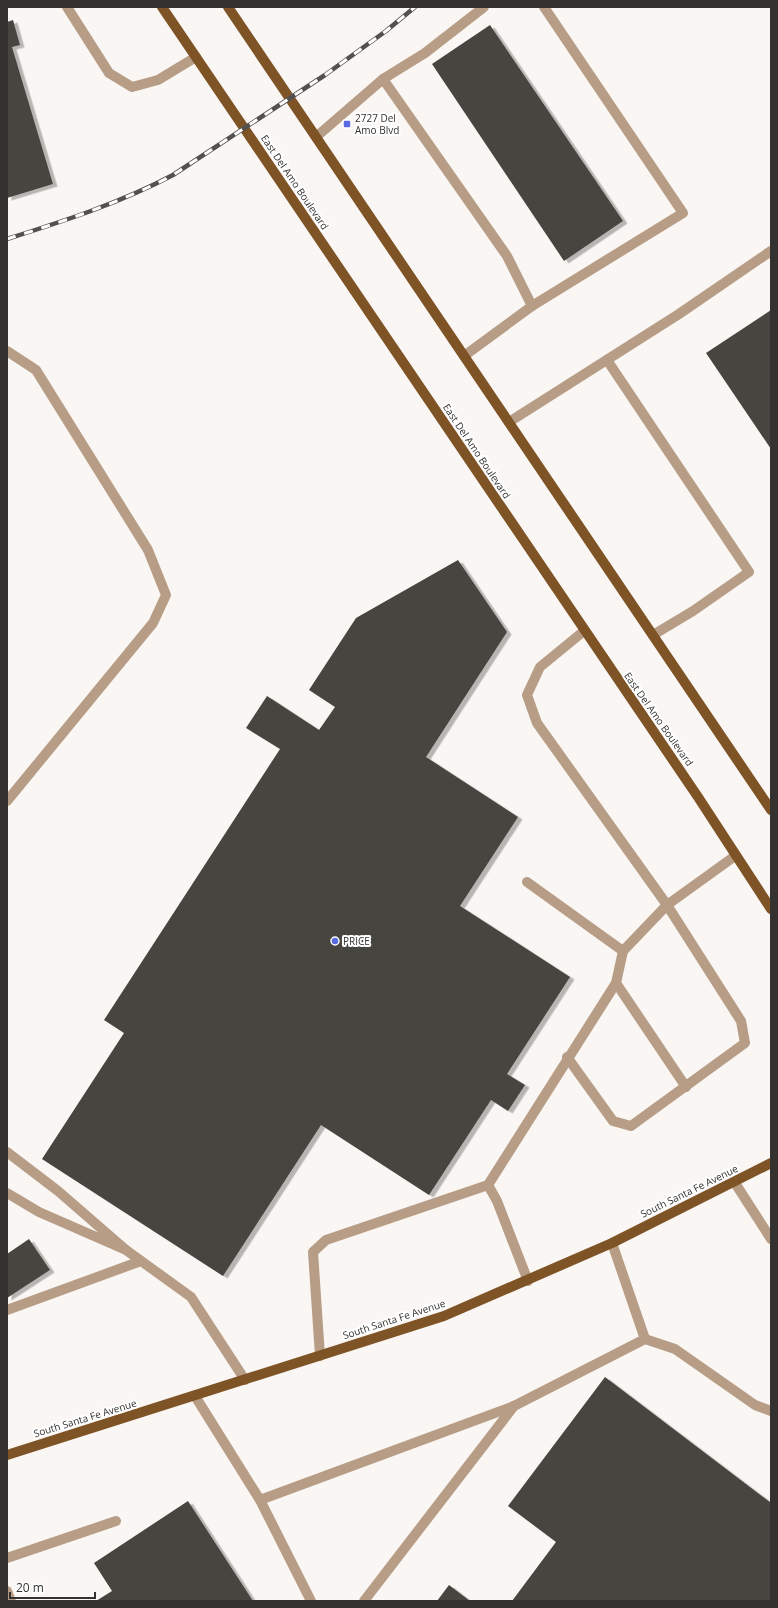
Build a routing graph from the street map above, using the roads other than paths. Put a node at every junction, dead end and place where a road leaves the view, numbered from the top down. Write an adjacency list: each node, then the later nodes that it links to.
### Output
1 (67, 7): 6 (lane)
2 (162, 7): 6 (main road, East Del Amo Boulevard)
3 (228, 7): 8 (main road)
4 (484, 7): 7 (lane)
5 (544, 7): 10 (lane)
6 (196, 57): 15 (main road, East Del Amo Boulevard)
7 (384, 79): 8 (lane); 10 (lane)
8 (316, 137): 12 (main road)
9 (771, 251): 13 (lane)
10 (532, 306): 12 (lane)
11 (7, 351): 17 (lane)
12 (464, 356): 14 (main road)
13 (607, 360): 14 (lane); 16 (lane)
14 (509, 422): 16 (main road)
15 (584, 631): 19 (main road, East Del Amo Boulevard); 21 (lane)
16 (653, 635): 18 (main road)
17 (7, 801)
18 (771, 810)
19 (735, 856): 21 (lane); 22 (main road, East Del Amo Boulevard)
20 (527, 882): 23 (lane)
21 (666, 905): 23 (lane); 26 (lane)
22 (771, 909)
23 (623, 951): 24 (lane)
24 (616, 983): 25 (lane); 26 (lane)
25 (567, 1057): 26 (lane); 30 (lane)
26 (686, 1087)
27 (7, 1152): 34 (lane)
28 (771, 1163): 29 (main road, South Santa Fe Avenue)
29 (735, 1183): 32 (lane); 33 (main road, South Santa Fe Avenue)
30 (488, 1185): 36 (lane); 39 (lane)
31 (7, 1193): 34 (lane)
32 (771, 1239)
33 (612, 1243): 36 (main road, South Santa Fe Avenue); 38 (lane)
34 (126, 1250): 35 (lane)
35 (141, 1261): 37 (lane); 40 (lane)
36 (528, 1280): 39 (main road, South Santa Fe Avenue)
37 (7, 1310)
38 (645, 1339): 42 (lane); 43 (lane)
39 (320, 1356): 40 (main road, South Santa Fe Avenue)
40 (245, 1380): 41 (main road, South Santa Fe Avenue)
41 (195, 1396): 44 (main road, South Santa Fe Avenue); 45 (lane)
42 (514, 1406): 45 (lane); 51 (lane)
43 (771, 1411)
44 (7, 1455)
45 (260, 1500): 50 (lane)
46 (116, 1521): 47 (lane)
47 (7, 1558)
48 (7, 1591): 49 (lane)
49 (10, 1601)
50 (311, 1601)
51 (364, 1601)

